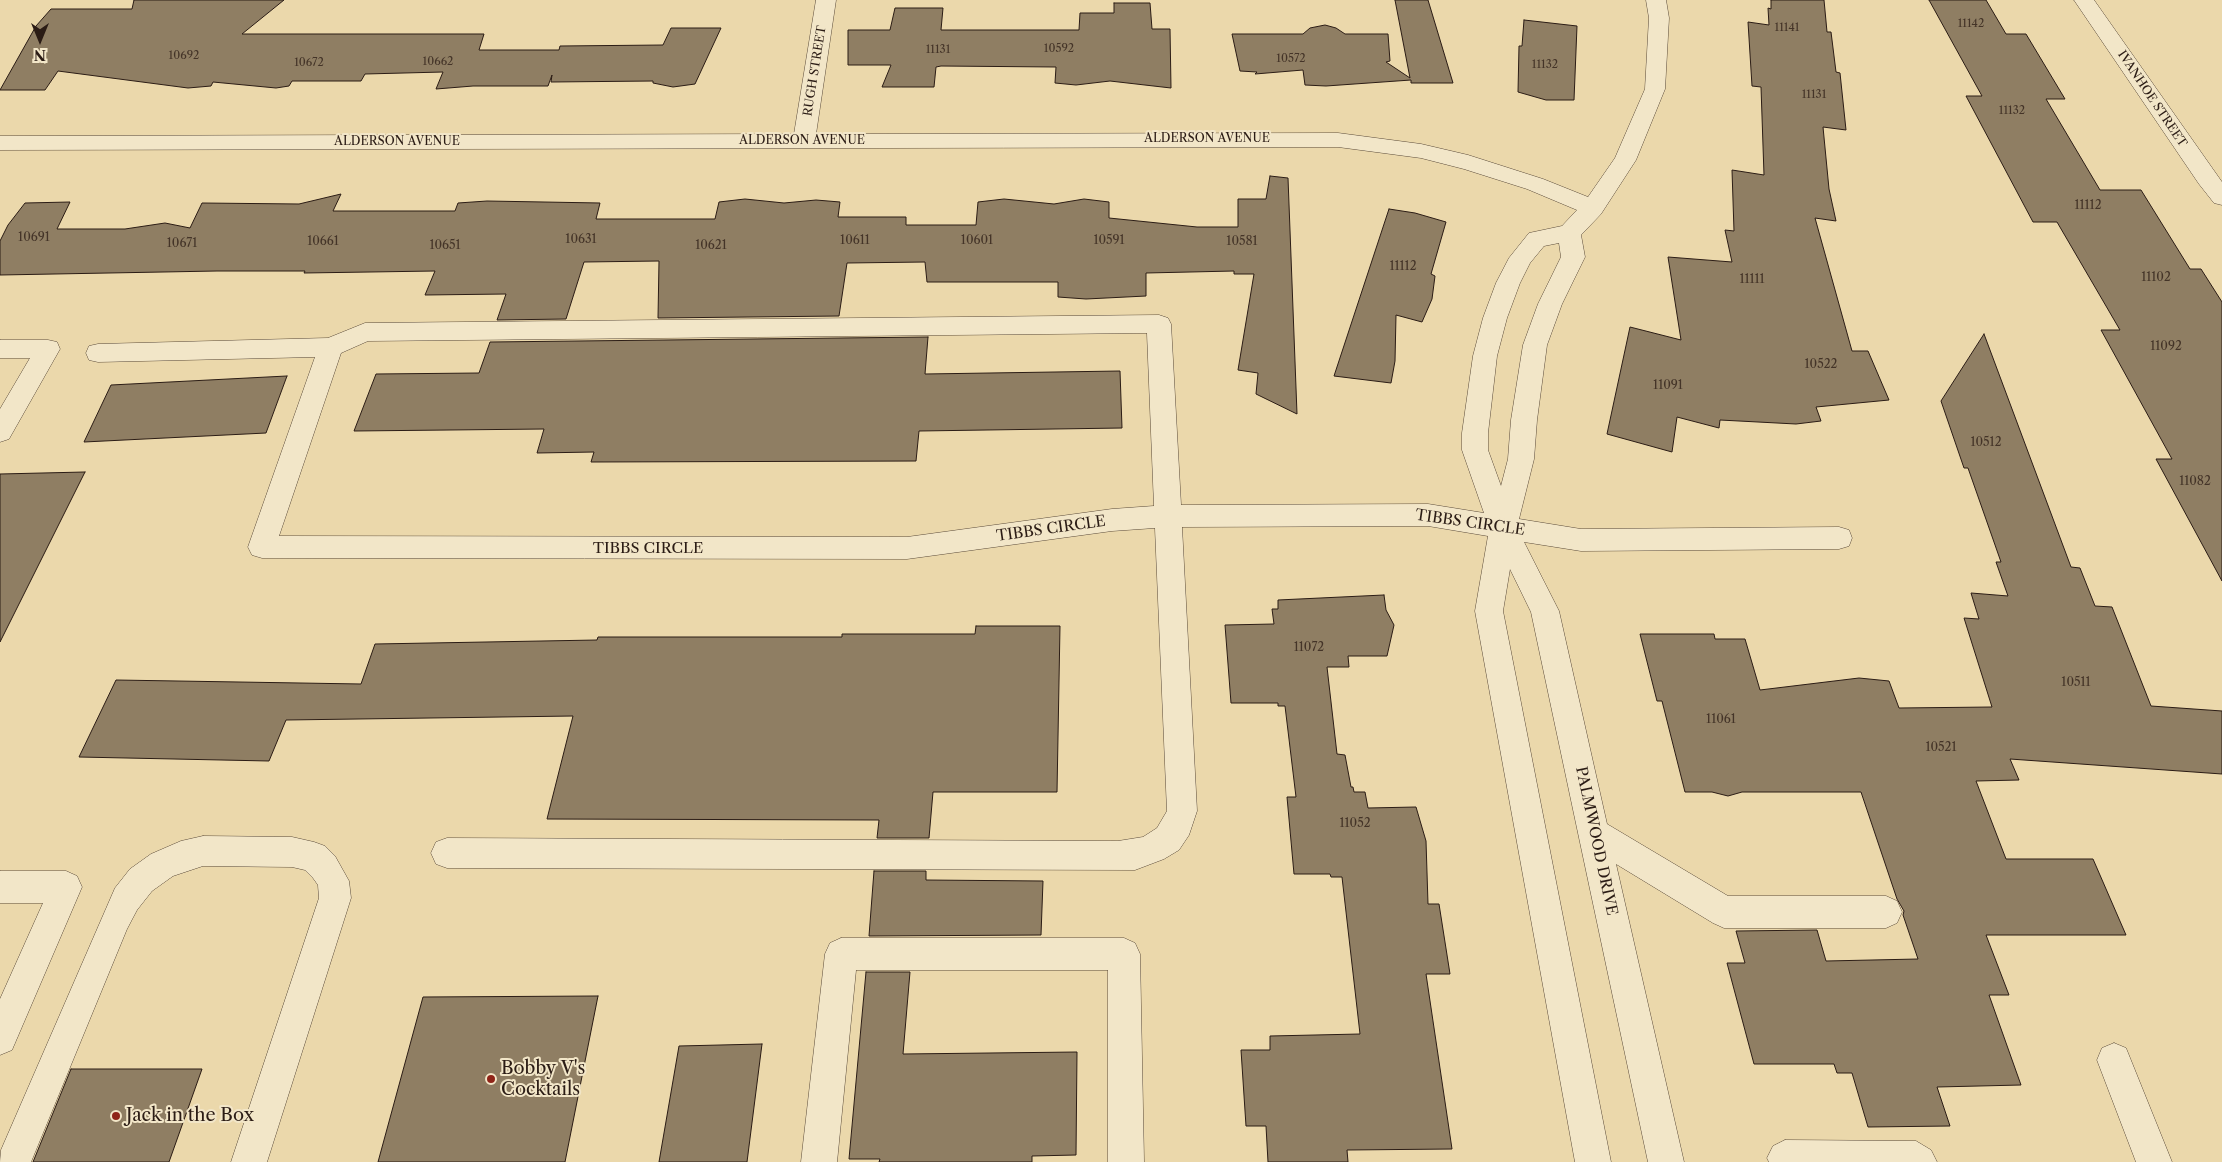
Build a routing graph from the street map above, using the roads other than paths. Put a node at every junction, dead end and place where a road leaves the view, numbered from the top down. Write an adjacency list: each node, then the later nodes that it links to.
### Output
1 (826, 0): 4 (street, RUGH STREET)
2 (1656, 0): 7 (street)
3 (2084, 0): 6 (street, IVANHOE STREET)
4 (804, 141): 5 (street, ALDERSON AVENUE); 7 (street, ALDERSON AVENUE)
5 (0, 143)
6 (2222, 197)
7 (1594, 208): 8 (street)
8 (1569, 233): 14 (street, PALMWOOD DRIVE); 14 (street, PALMWOOD DRIVE)
9 (332, 347): 11 (street); 13 (street); 13 (street, TIBBS CIRCLE)
10 (0, 350): 12 (street)
11 (98, 353)
12 (0, 432)
13 (1167, 516): 14 (street, TIBBS CIRCLE); 17 (street)
14 (1503, 528): 15 (street, TIBBS CIRCLE); 16 (street, PALMWOOD DRIVE); 27 (street, PALMWOOD DRIVE)
15 (1839, 538)
16 (1594, 833): 19 (street); 28 (street, PALMWOOD DRIVE)
17 (447, 853)
18 (0, 887): 20 (street)
19 (1886, 912)
20 (0, 1038)
21 (2114, 1060): 30 (street)
22 (1785, 1158): 29 (street)
23 (13, 1162): 24 (street)
24 (250, 1162)
25 (819, 1162): 26 (street)
26 (1126, 1162)
27 (1593, 1162)
28 (1666, 1162)
29 (1919, 1162)
30 (2154, 1162)

